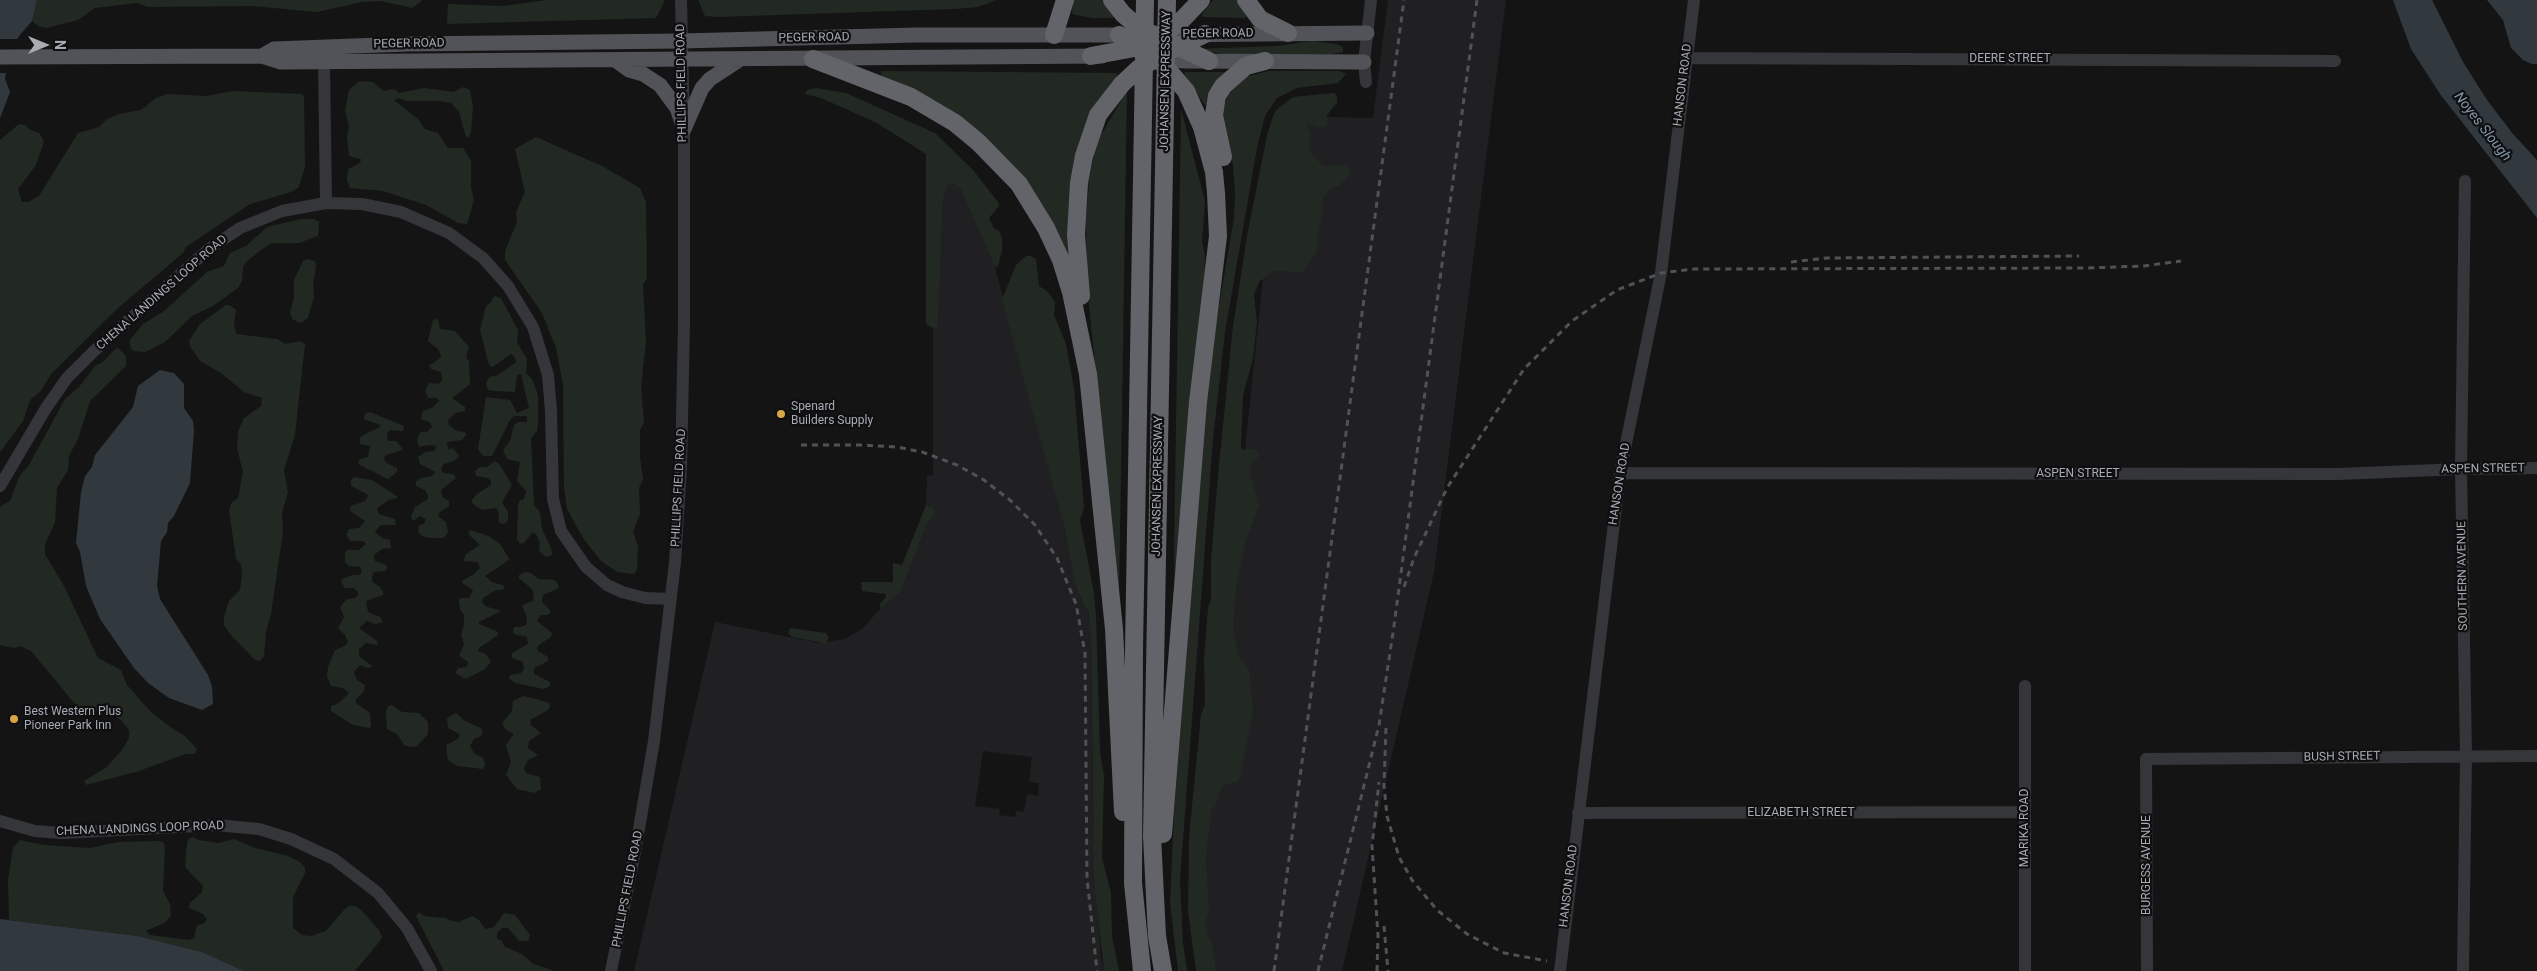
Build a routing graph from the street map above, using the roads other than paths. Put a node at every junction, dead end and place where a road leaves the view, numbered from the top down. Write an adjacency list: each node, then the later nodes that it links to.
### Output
1 (681, 0): 16 (street, PHILLIPS FIELD ROAD)
2 (1065, 0): 12 (highway)
3 (1112, 0): 15 (highway)
4 (1145, 0): 51 (highway, JOHANSEN EXPRESSWAY)
5 (1167, 0): 52 (highway, JOHANSEN EXPRESSWAY)
6 (1201, 0): 15 (highway)
7 (1246, 0): 10 (highway)
8 (1371, 0): 11 (street)
9 (1694, 0): 23 (street, HANSON ROAD)
10 (1288, 33): 11 (main road, PEGER ROAD); 13 (main road, PEGER ROAD)
11 (1367, 33): 32 (street)
12 (1054, 34): 14 (main road, PEGER ROAD); 16 (main road, PEGER ROAD)
13 (1205, 34): 15 (main road, PEGER ROAD); 18 (highway)
14 (1119, 35): 15 (main road, PEGER ROAD); 17 (highway)
15 (1157, 35): 17 (highway); 18 (highway)
16 (681, 41): 19 (main road, PEGER ROAD); 24 (street, PHILLIPS FIELD ROAD)
17 (1140, 47): 20 (highway); 22 (highway)
18 (1178, 47): 22 (highway); 28 (highway)
19 (262, 56): 21 (main road, PEGER ROAD); 31 (main road, PEGER ROAD)
20 (1091, 56): 22 (main road, PEGER ROAD); 25 (main road, PEGER ROAD)
21 (0, 57)
22 (1158, 58): 28 (main road, PEGER ROAD); 37 (highway); 38 (highway)
23 (1686, 58): 30 (street, DEERE STREET); 41 (street, HANSON ROAD)
24 (682, 59): 26 (main road, PEGER ROAD); 27 (main road, PEGER ROAD); 34 (street, PHILLIPS FIELD ROAD)
25 (813, 59): 27 (main road, PEGER ROAD); 38 (highway)
26 (615, 60): 31 (main road, PEGER ROAD); 34 (main road)
27 (739, 60): 34 (main road)
28 (1209, 61): 29 (main road, PEGER ROAD)
29 (1265, 61): 32 (main road, PEGER ROAD); 37 (highway)
30 (2335, 61)
31 (324, 62): 36 (street)
32 (1364, 62): 33 (street)
33 (1366, 82)
34 (684, 129): 43 (street, PHILLIPS FIELD ROAD)
35 (2465, 181): 39 (street, SOUTHERN AVENUE)
36 (326, 203): 42 (street, CHENA LANDINGS LOOP ROAD); 43 (street, CHENA LANDINGS LOOP ROAD)
37 (1218, 236): 52 (highway)
38 (1088, 374): 51 (highway)
39 (2461, 468): 40 (street, ASPEN STREET); 41 (street, ASPEN STREET); 45 (street, SOUTHERN AVENUE)
40 (2537, 468)
41 (1620, 473): 49 (street, HANSON ROAD)
42 (0, 486)
43 (671, 599): 54 (street, PHILLIPS FIELD ROAD)
44 (2025, 686): 48 (street, MARIKA ROAD)
45 (2466, 755): 46 (street, BUSH STREET); 47 (street, BUSH STREET); 60 (street, SOUTHERN AVENUE)
46 (2537, 756)
47 (2146, 759): 59 (street, BURGESS AVENUE)
48 (2025, 812): 49 (street, ELIZABETH STREET); 58 (street, MARIKA ROAD)
49 (1578, 813): 57 (street, HANSON ROAD)
50 (0, 821): 53 (street, CHENA LANDINGS LOOP ROAD)
51 (1134, 884): 55 (highway, JOHANSEN EXPRESSWAY)
52 (1157, 936): 56 (highway, JOHANSEN EXPRESSWAY)
53 (431, 971)
54 (612, 971)
55 (1142, 971)
56 (1163, 971)
57 (1560, 971)
58 (2025, 971)
59 (2147, 971)
60 (2463, 971)

